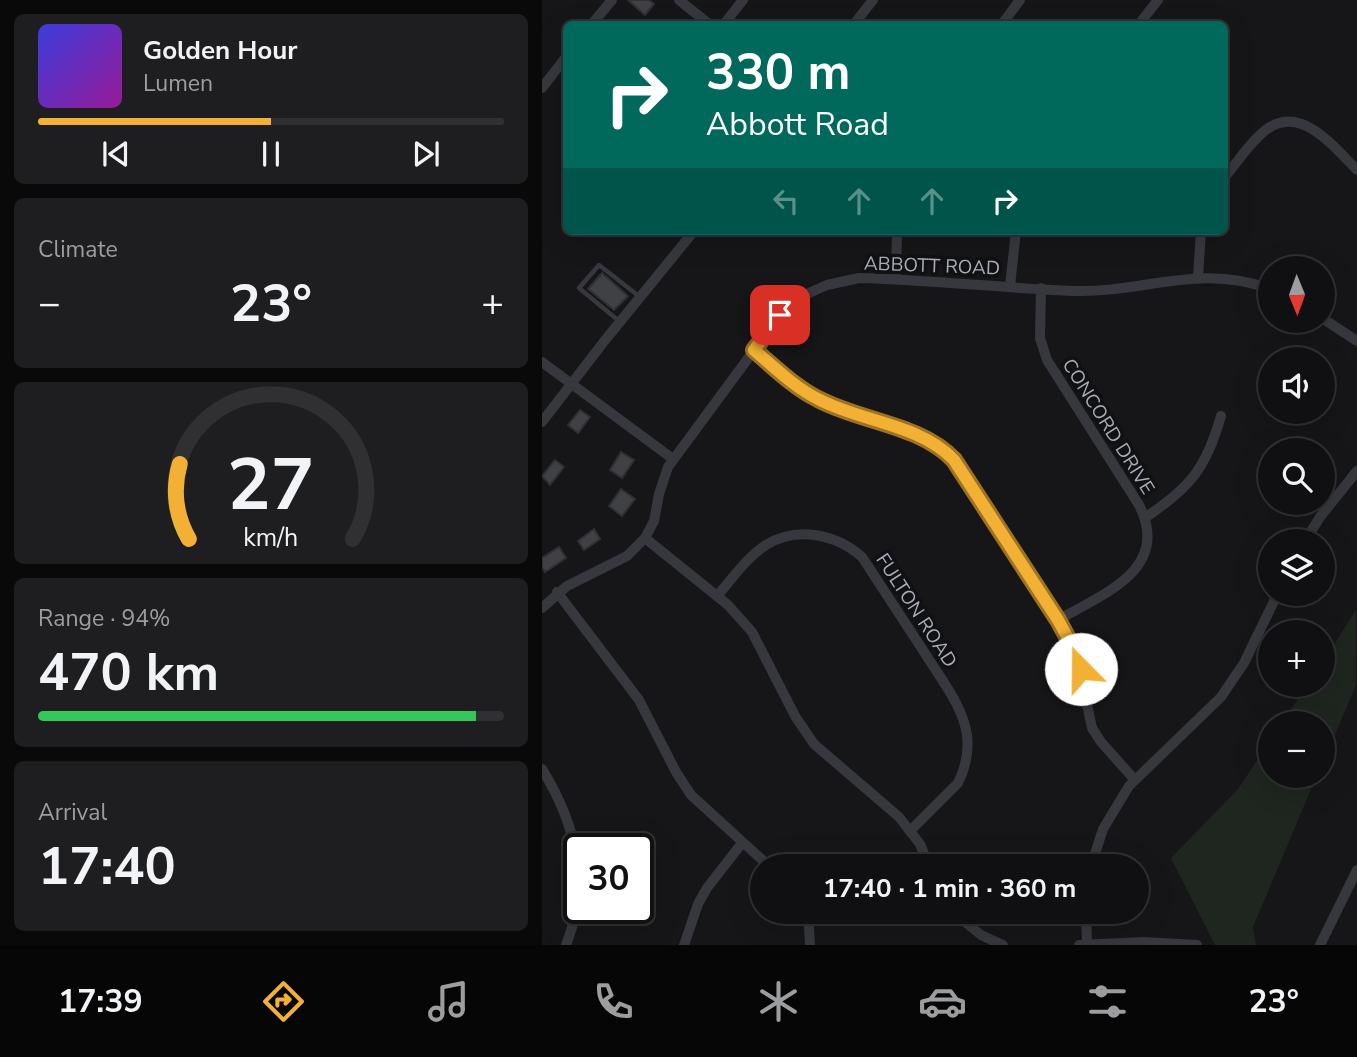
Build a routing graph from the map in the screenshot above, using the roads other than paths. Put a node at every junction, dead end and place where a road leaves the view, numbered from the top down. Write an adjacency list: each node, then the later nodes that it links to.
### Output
1 (612, 0): 7 (street)
2 (678, 0): 8 (street)
3 (743, 0): 9 (street)
4 (873, 0): 10 (street)
5 (1020, 0): 11 (street)
6 (1158, 0): 12 (street)
7 (594, 21)
8 (705, 21)
9 (726, 21)
10 (856, 21)
11 (1004, 21)
12 (1141, 21)
13 (563, 61): 14 (street)
14 (542, 88)
15 (1356, 170): 16 (street)
16 (1228, 173)
17 (691, 235): 26 (street)
18 (897, 235): 22 (street)
19 (1016, 235): 24 (street)
20 (1201, 235): 21 (street)
21 (1198, 277): 23 (street, ABBOTT ROAD); 25 (street, ABBOTT ROAD)
22 (896, 279): 24 (street, ABBOTT ROAD); 30 (street, ABBOTT ROAD)
23 (1258, 285)
24 (1010, 286): 25 (street, ABBOTT ROAD)
25 (1041, 288): 37 (street, CONCORD DRIVE)
26 (641, 297): 27 (street); 27 (lane)
27 (620, 322): 32 (street)
28 (1335, 327): 29 (street)
29 (1356, 341)
30 (754, 350): 35 (street, ABBOTT ROAD); 44 (street)
31 (542, 362): 32 (street)
32 (572, 384): 34 (street); 35 (street)
33 (1221, 416): 37 (street)
34 (542, 422)
35 (673, 459): 39 (street, ABBOTT ROAD)
36 (1356, 471): 38 (street)
37 (1146, 517): 44 (street, CONCORD DRIVE)
38 (1312, 529)
39 (645, 538): 40 (street); 41 (street)
40 (557, 592): 43 (street); 48 (street)
41 (716, 596): 47 (street); 47 (street, FULTON ROAD)
42 (1272, 606): 46 (street)
43 (542, 608)
44 (1058, 620): 46 (street)
45 (542, 769): 58 (street)
46 (1135, 779): 51 (street)
47 (910, 831): 50 (street)
48 (742, 843): 49 (street); 59 (street)
49 (755, 854)
50 (924, 854)
51 (1095, 854)
52 (1356, 870): 65 (street)
53 (809, 924): 60 (street)
54 (968, 924): 56 (street)
55 (1086, 924): 57 (street)
56 (981, 935): 61 (street); 62 (street)
57 (1087, 944): 63 (street); 64 (street)
58 (566, 945)
59 (684, 945)
60 (810, 945)
61 (973, 945)
62 (1003, 945)
63 (1079, 945)
64 (1197, 945)
65 (1320, 945)

